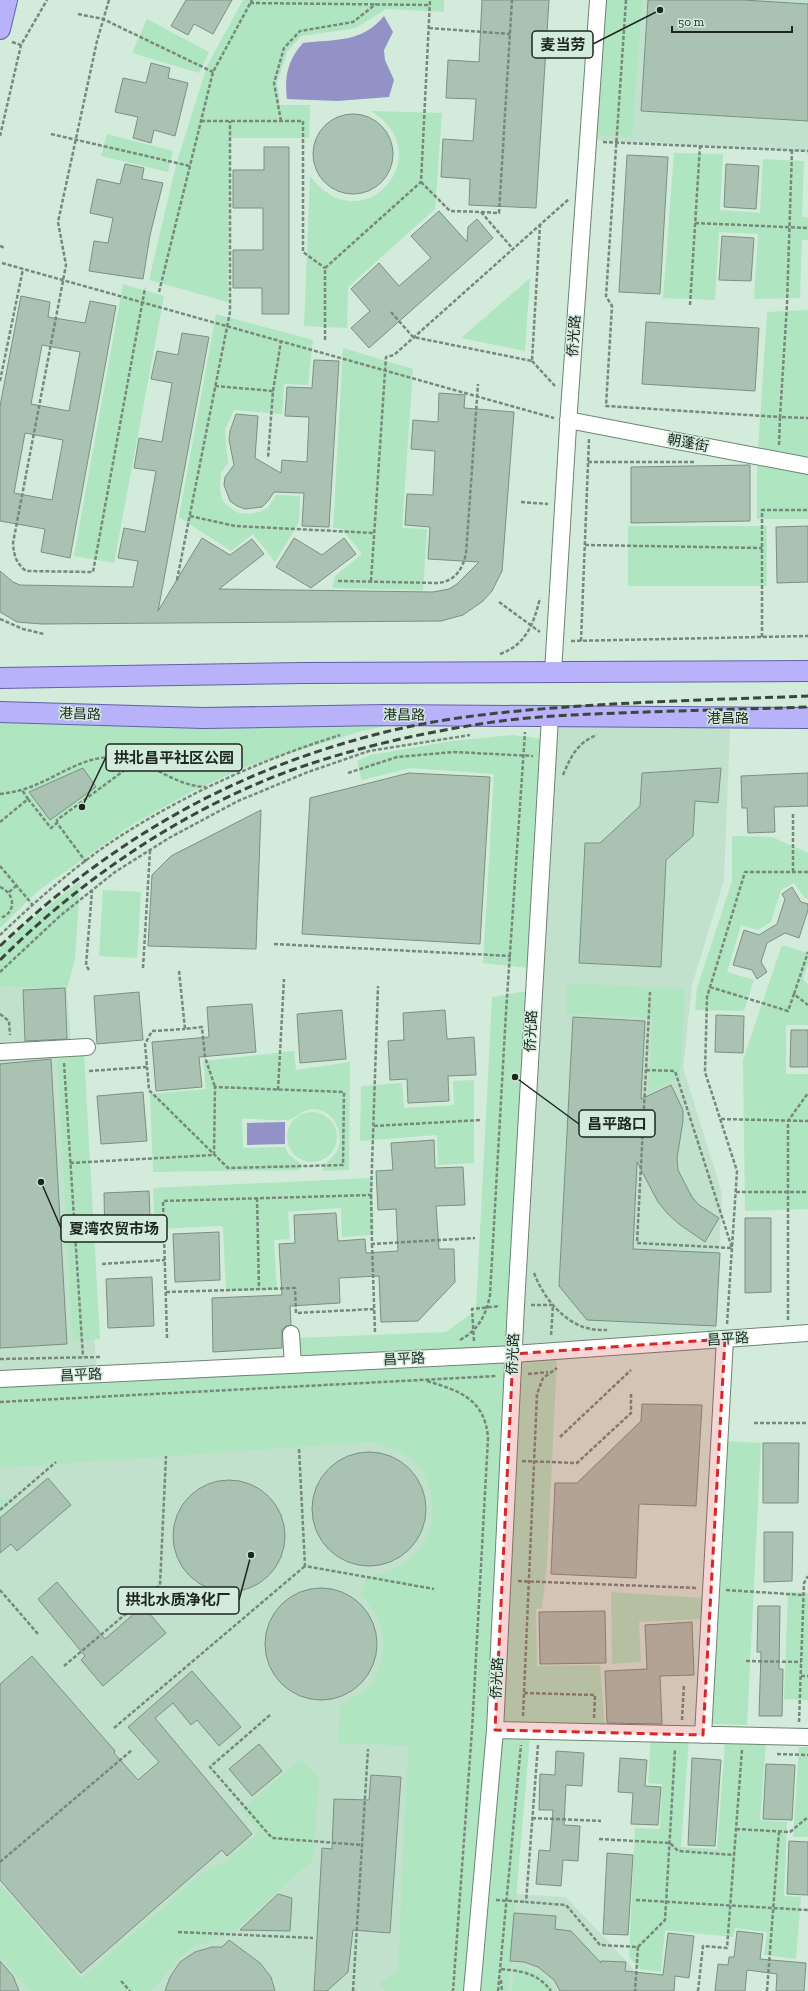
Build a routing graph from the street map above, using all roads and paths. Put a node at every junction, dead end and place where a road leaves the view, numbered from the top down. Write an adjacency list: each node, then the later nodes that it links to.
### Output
1 (7, 0): 14 (main road)
2 (47, 0): 21 (path)
3 (109, 0): 12 (path)
4 (430, 0): 10 (path)
5 (512, 0): 15 (path)
6 (598, 0): 23 (street, 侨光路)
7 (626, 0): 24 (path)
8 (251, 2): 9 (path); 16 (path)
9 (376, 4): 10 (path); 19 (path)
10 (430, 5): 13 (path)
11 (78, 14): 12 (path)
12 (103, 19): 16 (path); 22 (path)
13 (429, 28): 15 (path); 29 (path)
14 (0, 29)
15 (510, 34): 31 (path)
16 (213, 72): 17 (path)
17 (201, 121): 18 (path); 28 (path)
18 (230, 121): 19 (path); 48 (path)
19 (281, 121): 40 (path)
20 (51, 134): 22 (path)
21 (0, 136)
22 (76, 139): 28 (path); 42 (path)
23 (588, 141): 24 (path); 60 (street, 侨光路)
24 (617, 142): 25 (path); 34 (path)
25 (700, 146): 26 (path); 32 (path)
26 (792, 150): 27 (path); 34 (path)
27 (808, 151)
28 (190, 166): 44 (path)
29 (421, 182): 31 (path); 40 (path)
30 (572, 203): 33 (path)
31 (481, 212): 38 (path)
32 (695, 223): 34 (path); 46 (path)
33 (540, 224): 38 (path); 52 (path)
34 (790, 227): 35 (path)
35 (808, 228)
36 (0, 246): 37 (path)
37 (5, 248)
38 (513, 249): 49 (path)
39 (2, 263): 41 (path)
40 (325, 268): 50 (path)
41 (22, 269): 42 (path); 54 (path)
42 (63, 281): 45 (path); 45 (path)
43 (145, 288): 45 (path)
44 (159, 292)
45 (142, 303): 48 (path)
46 (690, 305)
47 (391, 312): 49 (path)
48 (227, 326): 51 (path); 57 (path)
49 (413, 337): 52 (path); 53 (path)
50 (325, 340)
51 (281, 341): 53 (path); 58 (path)
52 (532, 361): 56 (path)
53 (385, 370): 59 (path); 70 (path)
54 (0, 381)
55 (478, 384): 59 (path)
56 (559, 385)
57 (216, 386): 58 (path); 69 (path)
58 (273, 391): 62 (path)
59 (478, 395): 60 (path); 75 (path)
60 (557, 419): 61 (street, 朝蓬街); 84 (street, 侨光路)
61 (589, 424): 63 (street, 朝蓬街); 71 (path)
62 (268, 458)
63 (808, 466)
64 (549, 496): 66 (path)
65 (522, 502): 66 (path)
66 (548, 504): 68 (path)
67 (808, 510): 72 (path)
68 (548, 511)
69 (190, 516): 70 (path); 73 (path)
70 (374, 533): 75 (path)
71 (585, 545): 72 (path); 83 (path)
72 (762, 548): 82 (path)
73 (177, 580)
74 (338, 580): 75 (path)
75 (371, 581)
76 (541, 593): 79 (path)
77 (499, 602): 79 (path)
78 (0, 619): 80 (path)
79 (531, 626): 84 (path); 85 (path)
80 (44, 634)
81 (808, 636): 82 (path)
82 (762, 637): 83 (path)
83 (581, 640): 84 (path)
84 (555, 641): 86 (street, 侨光路)
85 (496, 655)
86 (553, 672): 87 (main road); 88 (main road)
87 (808, 672)
88 (3, 677)
89 (2, 712): 91 (main road, 港昌路)
90 (808, 718): 91 (main road, 港昌路)
91 (550, 725): 93 (path); 98 (street, 侨光路)
92 (518, 731): 93 (path)
93 (525, 732): 97 (path)
94 (342, 734): 102 (path)
95 (475, 735): 109 (path)
96 (598, 735): 101 (path)
97 (524, 756): 98 (path); 100 (path); 123 (path)
98 (548, 757): 174 (street, 侨光路)
99 (137, 761): 102 (path); 103 (path); 108 (path)
100 (348, 773)
101 (562, 778)
102 (206, 787): 110 (path)
103 (22, 790): 104 (path); 105 (path)
104 (0, 794)
105 (28, 799): 107 (path); 108 (path)
106 (793, 814): 112 (path)
107 (0, 822)
108 (57, 823): 110 (path)
109 (150, 850): 116 (path); 124 (path)
110 (86, 862): 118 (path)
111 (0, 866): 114 (path)
112 (793, 872): 113 (path); 130 (path)
113 (808, 872)
114 (16, 886): 117 (path); 118 (path)
115 (0, 887): 117 (path)
116 (92, 891): 125 (path); 127 (path)
117 (9, 892): 119 (path)
118 (32, 904): 120 (path)
119 (0, 918)
120 (0, 934)
121 (274, 944): 123 (path)
122 (808, 952): 132 (path)
123 (511, 956): 173 (path)
124 (143, 968)
125 (89, 970)
126 (179, 971): 135 (path)
127 (0, 972)
128 (284, 979): 143 (path)
129 (378, 986): 149 (path)
130 (710, 987): 132 (path); 145 (path)
131 (650, 992): 140 (path)
132 (794, 994): 133 (path)
133 (808, 1006)
134 (0, 1014): 138 (path)
135 (185, 1028): 139 (path); 142 (path)
136 (87, 1047): 137 (street)
137 (63, 1048): 138 (street); 151 (path)
138 (6, 1051)
139 (147, 1067): 141 (path); 150 (path)
140 (646, 1070): 159 (path); 159 (path)
141 (89, 1071)
142 (215, 1087): 143 (path); 150 (path)
143 (278, 1090): 150 (path)
144 (808, 1093): 147 (path)
145 (721, 1119): 147 (path); 152 (path)
146 (482, 1120): 149 (path)
147 (788, 1121): 148 (path); 153 (path)
148 (808, 1121)
149 (374, 1126): 155 (path)
150 (214, 1155): 151 (path)
151 (70, 1163): 175 (path)
152 (736, 1192): 153 (path); 159 (path)
153 (788, 1192): 154 (path); 170 (path)
154 (808, 1192)
155 (371, 1195): 156 (path); 158 (path)
156 (257, 1198): 160 (path); 163 (path)
157 (475, 1238): 158 (path)
158 (372, 1244): 165 (path)
159 (732, 1248): 172 (path)
160 (165, 1260): 161 (path); 164 (path)
161 (102, 1264)
162 (533, 1268): 166 (path)
163 (259, 1289): 164 (path); 165 (path)
164 (166, 1292): 171 (path)
165 (374, 1309): 167 (path)
166 (612, 1330)
167 (375, 1332)
168 (808, 1333): 170 (street, 昌平路)
169 (291, 1334): 178 (street)
170 (788, 1334): 172 (street, 昌平路)
171 (167, 1338)
172 (725, 1339): 174 (street, 昌平路); 200 (street)
173 (454, 1342)
174 (513, 1354): 178 (street, 昌平路); 191 (street, 侨光路)
175 (83, 1356): 176 (path); 177 (path)
176 (106, 1357)
177 (0, 1359)
178 (293, 1365): 182 (street, 昌平路)
179 (557, 1367): 192 (path)
180 (631, 1370): 188 (path)
181 (479, 1377): 183 (path)
182 (0, 1379)
183 (424, 1380): 185 (path); 251 (path)
184 (632, 1394): 192 (path)
185 (0, 1402)
186 (754, 1423): 187 (path)
187 (808, 1423)
188 (560, 1437)
189 (299, 1450): 195 (path)
190 (166, 1456): 208 (path)
191 (508, 1460): 192 (path); 197 (street, 侨光路)
192 (534, 1461): 198 (path)
193 (56, 1462): 194 (path)
194 (0, 1510)
195 (305, 1566): 199 (path); 214 (path)
196 (808, 1576): 202 (path)
197 (502, 1580): 198 (path); 215 (street, 侨光路)
198 (529, 1581): 200 (path); 212 (path)
199 (434, 1589)
200 (711, 1589): 202 (path); 220 (street)
201 (0, 1590): 205 (path)
202 (803, 1595): 203 (path)
203 (802, 1619): 204 (path); 207 (path)
204 (808, 1619)
205 (38, 1634)
206 (746, 1661): 207 (path)
207 (801, 1662): 209 (path)
208 (64, 1666)
209 (800, 1676): 210 (path); 222 (path)
210 (808, 1676)
211 (684, 1684): 219 (path)
212 (524, 1693): 216 (path); 218 (path)
213 (270, 1715): 232 (path)
214 (114, 1728)
215 (495, 1730): 216 (street); 235 (street, 侨光路)
216 (522, 1731): 217 (street); 237 (path)
217 (539, 1731): 218 (street); 226 (path)
218 (593, 1732): 219 (street)
219 (679, 1734): 220 (street); 231 (path)
220 (703, 1735): 221 (street)
221 (743, 1736): 222 (street); 228 (path)
222 (803, 1737)
223 (368, 1749): 232 (path)
224 (132, 1750): 234 (path)
225 (808, 1817): 229 (path)
226 (532, 1818): 227 (path); 238 (path)
227 (601, 1821)
228 (736, 1829): 229 (path); 233 (path)
229 (779, 1832): 241 (path)
230 (599, 1839): 231 (path)
231 (670, 1843): 233 (path); 239 (path)
232 (362, 1845): 250 (path)
233 (734, 1855): 240 (path)
234 (0, 1862)
235 (480, 1899): 237 (path); 252 (street, 侨光路)
236 (636, 1900): 239 (path)
237 (507, 1901): 238 (path); 246 (path)
238 (526, 1902): 245 (path)
239 (666, 1902): 240 (path); 245 (path)
240 (730, 1906): 241 (path); 257 (path)
241 (773, 1908): 242 (path); 258 (path)
242 (808, 1910)
243 (178, 1932): 244 (path)
244 (313, 1938)
245 (638, 1947): 256 (path)
246 (501, 1969): 247 (path); 255 (path)
247 (500, 1973): 253 (path); 254 (path)
248 (121, 1981): 249 (path)
249 (130, 1991)
250 (353, 1991)
251 (452, 1991)
252 (472, 1991)
253 (498, 1991)
254 (502, 1991)
255 (551, 1991)
256 (635, 1991)
257 (698, 1991)
258 (768, 1991)

